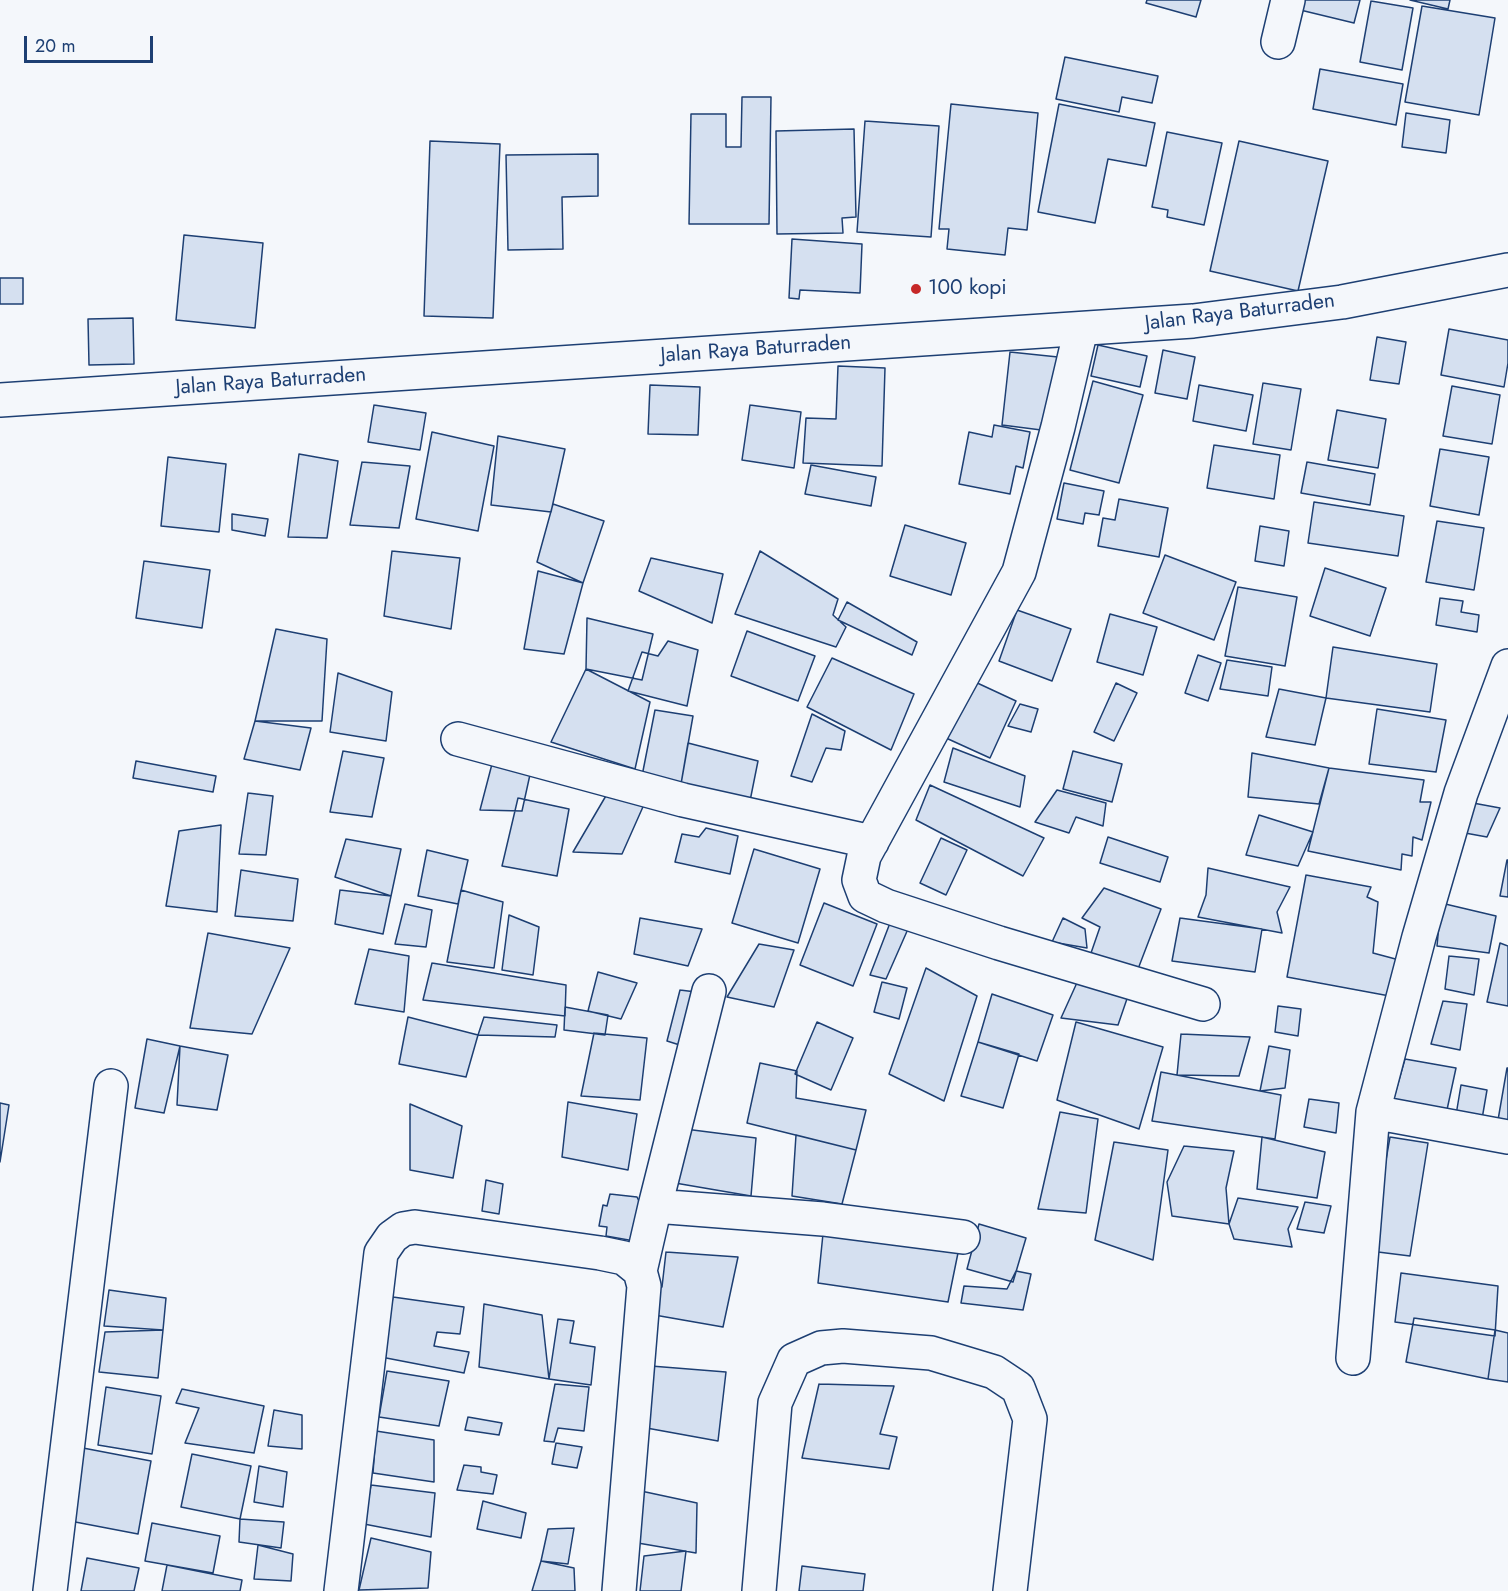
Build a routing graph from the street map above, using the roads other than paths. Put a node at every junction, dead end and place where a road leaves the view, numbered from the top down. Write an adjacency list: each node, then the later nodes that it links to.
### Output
1 (1288, 0): 2 (street)
2 (1278, 42)
3 (1508, 270): 4 (street, Jalan Raya Baturraden)
4 (1081, 329): 5 (street, Jalan Raya Baturraden); 8 (street)
5 (0, 400)
6 (1508, 666): 12 (street)
7 (458, 739): 8 (street)
8 (872, 842): 10 (street)
9 (709, 991): 14 (street)
10 (1203, 1004)
11 (111, 1086): 18 (street)
12 (1373, 1112): 13 (street); 17 (street)
13 (1508, 1137)
14 (655, 1206): 15 (street); 16 (street)
15 (963, 1237)
16 (640, 1270): 19 (street); 20 (street)
17 (1353, 1358)
18 (50, 1591)
19 (341, 1591)
20 (619, 1591)
21 (759, 1591): 22 (street)
22 (1010, 1591)

